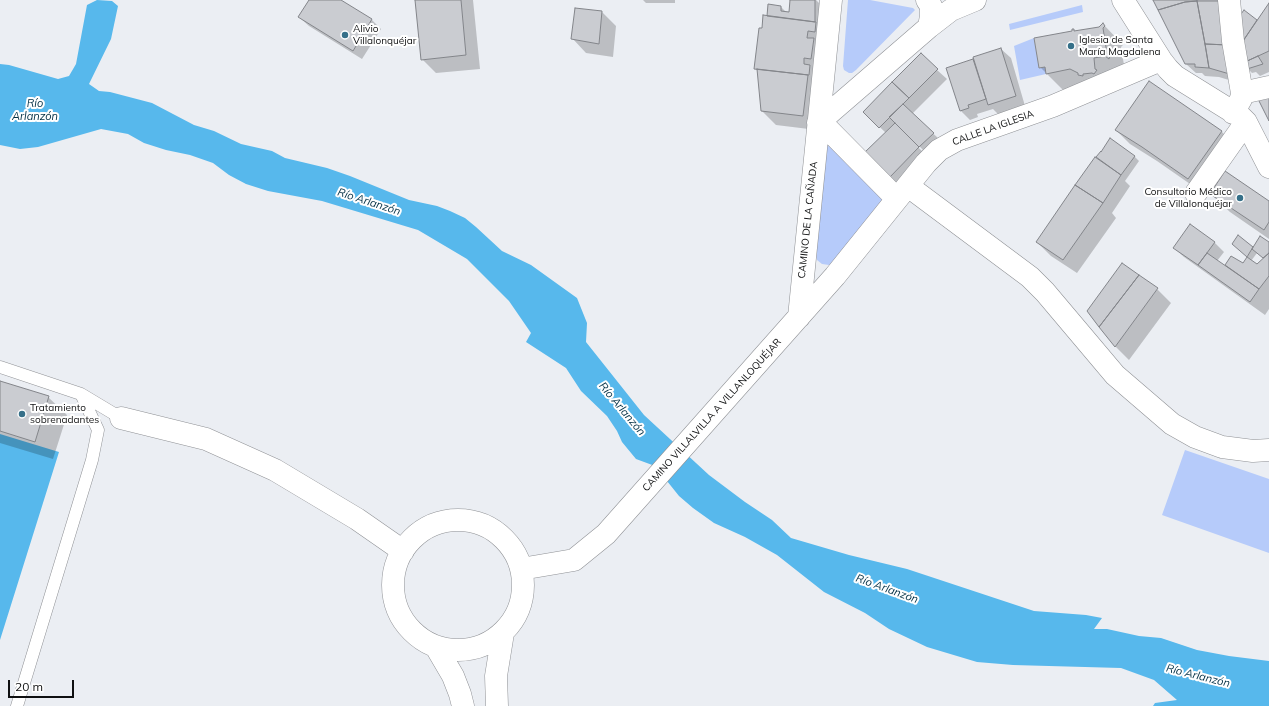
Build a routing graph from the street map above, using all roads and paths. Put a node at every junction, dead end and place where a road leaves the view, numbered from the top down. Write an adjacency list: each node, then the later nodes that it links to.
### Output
1 (831, 0): 8 (street, CAMINO DE LA CAÑADA)
2 (927, 0): 6 (street)
3 (976, 0): 6 (street)
4 (1123, 0): 7 (street)
5 (1229, 0): 11 (street)
6 (929, 27): 10 (street)
7 (1161, 60): 12 (street); 15 (street, CALLE LA IGLESIA)
8 (824, 72): 10 (street); 13 (street, CAMINO DE LA CAÑADA)
9 (1269, 87): 11 (street)
10 (858, 88): 13 (street)
11 (1242, 93): 12 (street)
12 (1240, 117): 14 (street); 16 (street)
13 (819, 122): 15 (street); 17 (street, CAMINO DE LA CAÑADA)
14 (1269, 167)
15 (902, 192): 18 (street, CALLE LA IGLESIA); 23 (street)
16 (1196, 193)
17 (804, 262): 18 (street); 19 (street, CAMINO DE LA CAÑADA)
18 (836, 276): 19 (street, CALLE LA IGLESIA)
19 (799, 317): 25 (street, CAMINO VILLALVILLA A VILLANLOQUÉJAR)
20 (0, 367): 21 (lane)
21 (81, 394): 22 (lane); 28 (lane)
22 (121, 418): 24 (street)
23 (1269, 450)
24 (403, 551): 25 (street); 27 (street)
25 (521, 569): 26 (street)
26 (503, 633): 27 (street); 30 (street)
27 (436, 646): 29 (street)
28 (17, 706)
29 (464, 706)
30 (496, 706)

